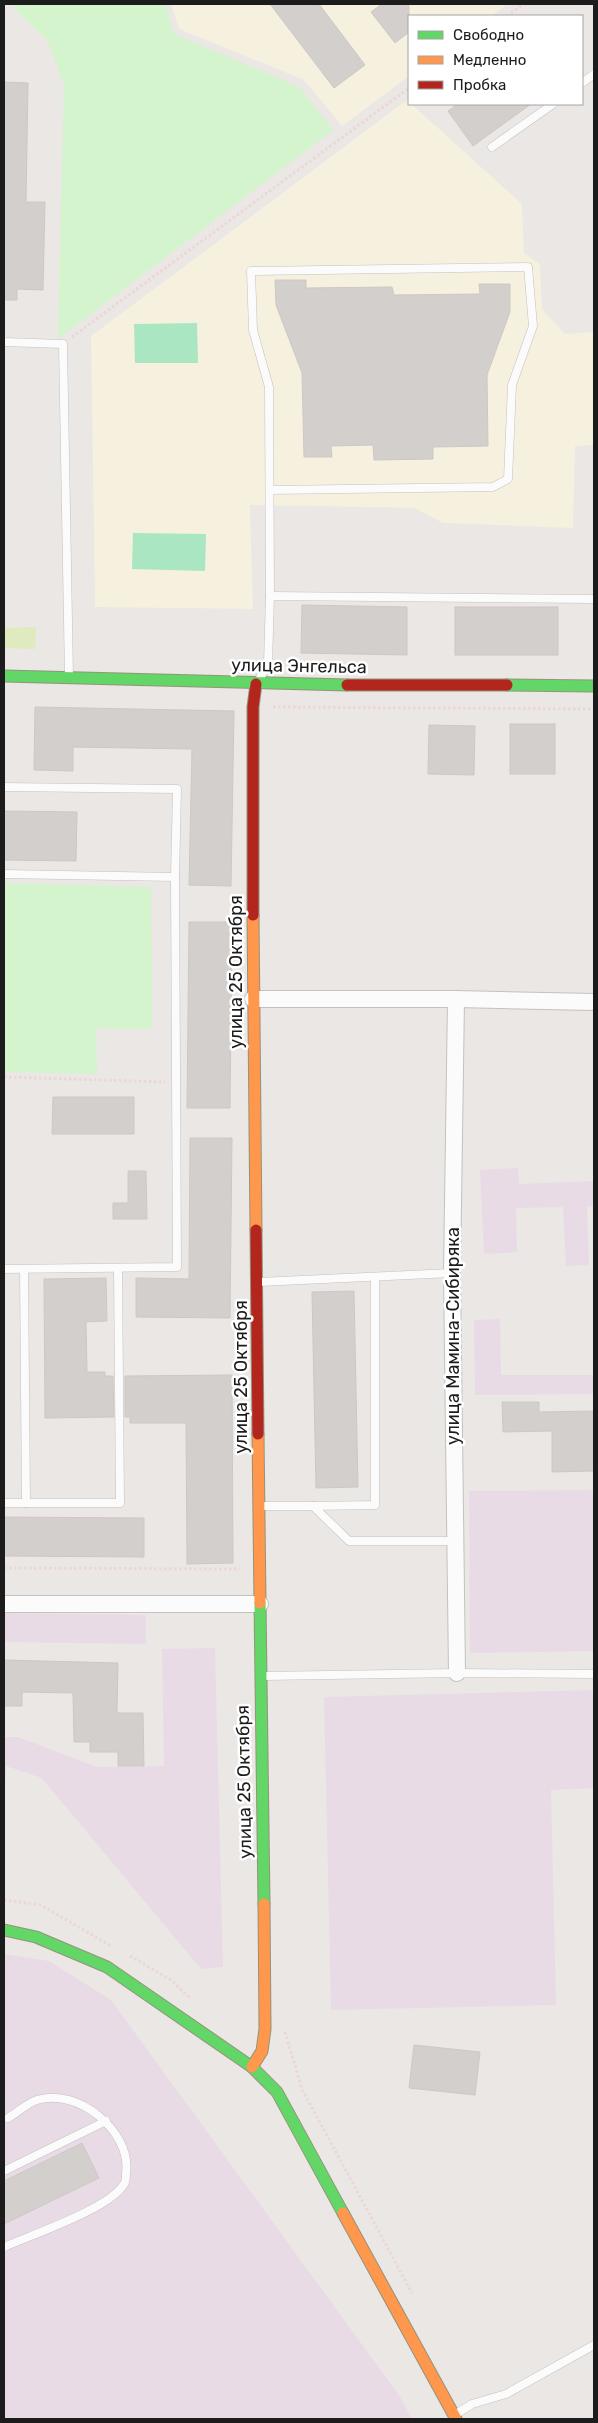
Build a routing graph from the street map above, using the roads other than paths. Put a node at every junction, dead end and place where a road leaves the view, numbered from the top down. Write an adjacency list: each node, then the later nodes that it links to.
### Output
1 (594, 74): 2 (lane)
2 (583, 82)
3 (552, 105): 4 (lane)
4 (492, 147)
5 (4, 342): 10 (lane)
6 (271, 490): 6 (lane); 7 (lane)
7 (270, 596): 8 (lane); 11 (lane)
8 (594, 599)
9 (4, 676): 10 (street, улица Энгельса)
10 (69, 677): 11 (street, улица Энгельса)
11 (256, 684): 12 (street, улица Энгельса); 17 (street, улица 25 Октября)
12 (594, 686)
13 (4, 787): 15 (lane)
14 (4, 874): 15 (lane)
15 (175, 877): 20 (lane)
16 (456, 999): 17 (street); 18 (street); 22 (street, улица Мамина-Сибиряка)
17 (253, 1000): 24 (street, улица 25 Октября)
18 (594, 1002)
19 (24, 1269): 20 (lane); 21 (lane); 26 (lane)
20 (118, 1269): 26 (lane)
21 (4, 1270)
22 (452, 1273): 23 (lane); 29 (street, улица Мамина-Сибиряка)
23 (375, 1277): 24 (lane); 28 (lane)
24 (257, 1282): 27 (street, улица 25 Октября)
25 (4, 1503): 26 (lane)
26 (26, 1503)
27 (259, 1506): 28 (lane); 31 (street, улица 25 Октября)
28 (313, 1506): 29 (lane)
29 (456, 1541): 32 (street, улица Мамина-Сибиряка)
30 (4, 1604): 31 (street)
31 (260, 1604): 34 (street, улица 25 Октября)
32 (457, 1673): 33 (lane); 34 (lane)
33 (594, 1674)
34 (261, 1676): 36 (street, улица 25 Октября)
35 (4, 1930): 36 (street)
36 (252, 2067): 42 (street)
37 (8, 2118): 38 (lane)
38 (106, 2121): 39 (lane); 40 (lane)
39 (4, 2171)
40 (4, 2247)
41 (594, 2345): 42 (lane)
42 (455, 2417)

